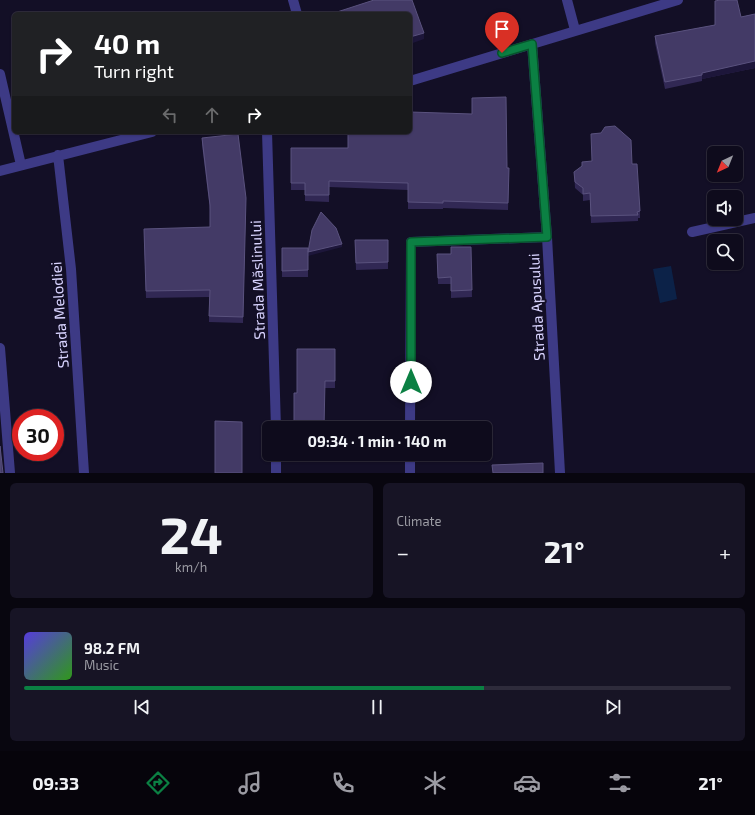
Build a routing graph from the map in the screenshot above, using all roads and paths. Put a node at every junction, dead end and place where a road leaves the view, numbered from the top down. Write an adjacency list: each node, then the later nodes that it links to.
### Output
1 (293, 0): 4 (street)
2 (567, 0): 5 (street)
3 (678, 0): 5 (street)
4 (296, 12)
5 (575, 30): 6 (street)
6 (532, 44): 8 (street); 18 (street, Strada Apusului)
7 (0, 74): 9 (street)
8 (412, 80)
9 (12, 126)
10 (14, 134): 14 (street)
11 (144, 134): 13 (street)
12 (267, 134): 20 (street, Strada Măslinului)
13 (58, 155): 14 (street); 25 (street, Strada Melodiei)
14 (21, 165): 15 (street)
15 (0, 171)
16 (755, 218): 17 (street)
17 (692, 232)
18 (547, 237): 21 (street); 28 (street, Strada Apusului)
19 (0, 348): 24 (street)
20 (276, 421)
21 (410, 421)
22 (276, 461): 26 (street)
23 (410, 461): 27 (street)
24 (10, 473)
25 (84, 473)
26 (276, 473)
27 (410, 473)
28 (560, 473)

